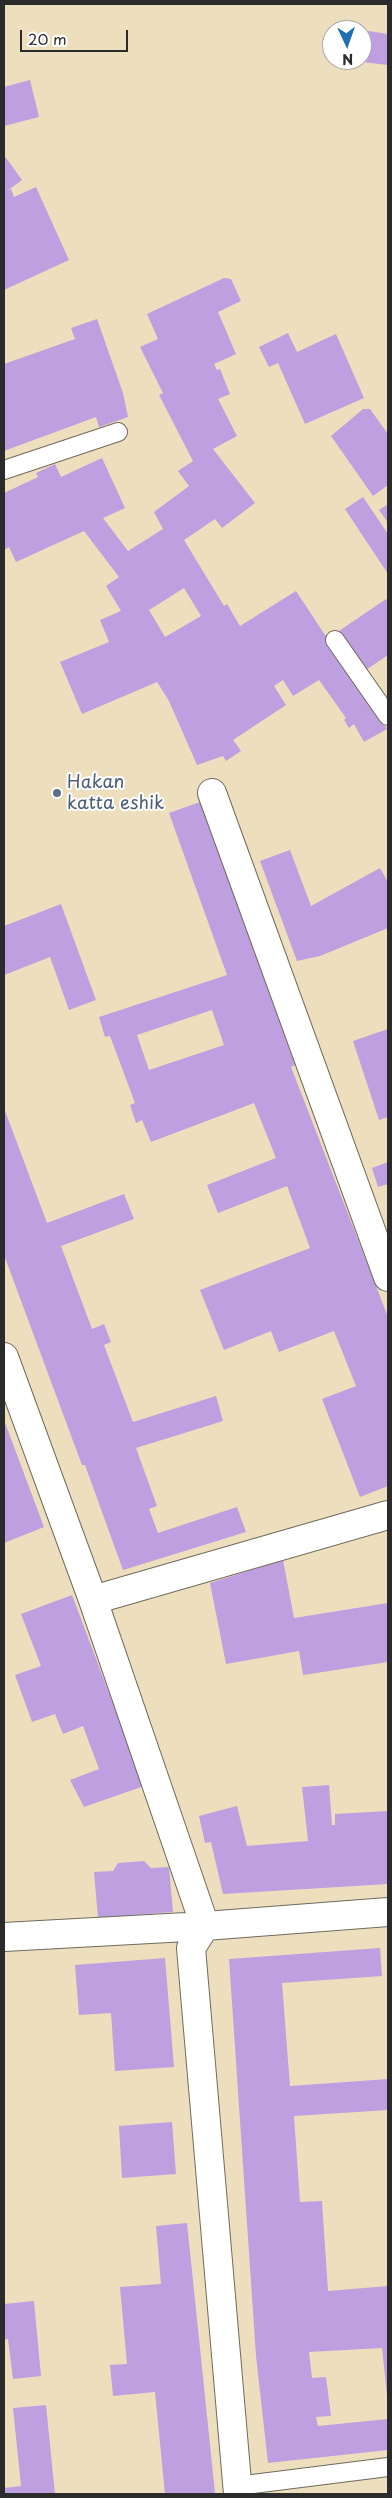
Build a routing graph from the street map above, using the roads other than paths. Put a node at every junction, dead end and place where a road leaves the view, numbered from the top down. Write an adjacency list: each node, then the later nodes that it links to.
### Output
1 (118, 432): 2 (lane)
2 (4, 470)
3 (335, 640): 4 (lane)
4 (388, 716)
5 (212, 793): 6 (street)
6 (388, 1277)
7 (4, 1358): 9 (street)
8 (388, 1515): 9 (street)
9 (93, 1600): 11 (street)
10 (388, 1912): 11 (street)
11 (205, 1926): 12 (street); 14 (street)
12 (4, 1937)
13 (388, 2467): 14 (lane)
14 (237, 2490)

